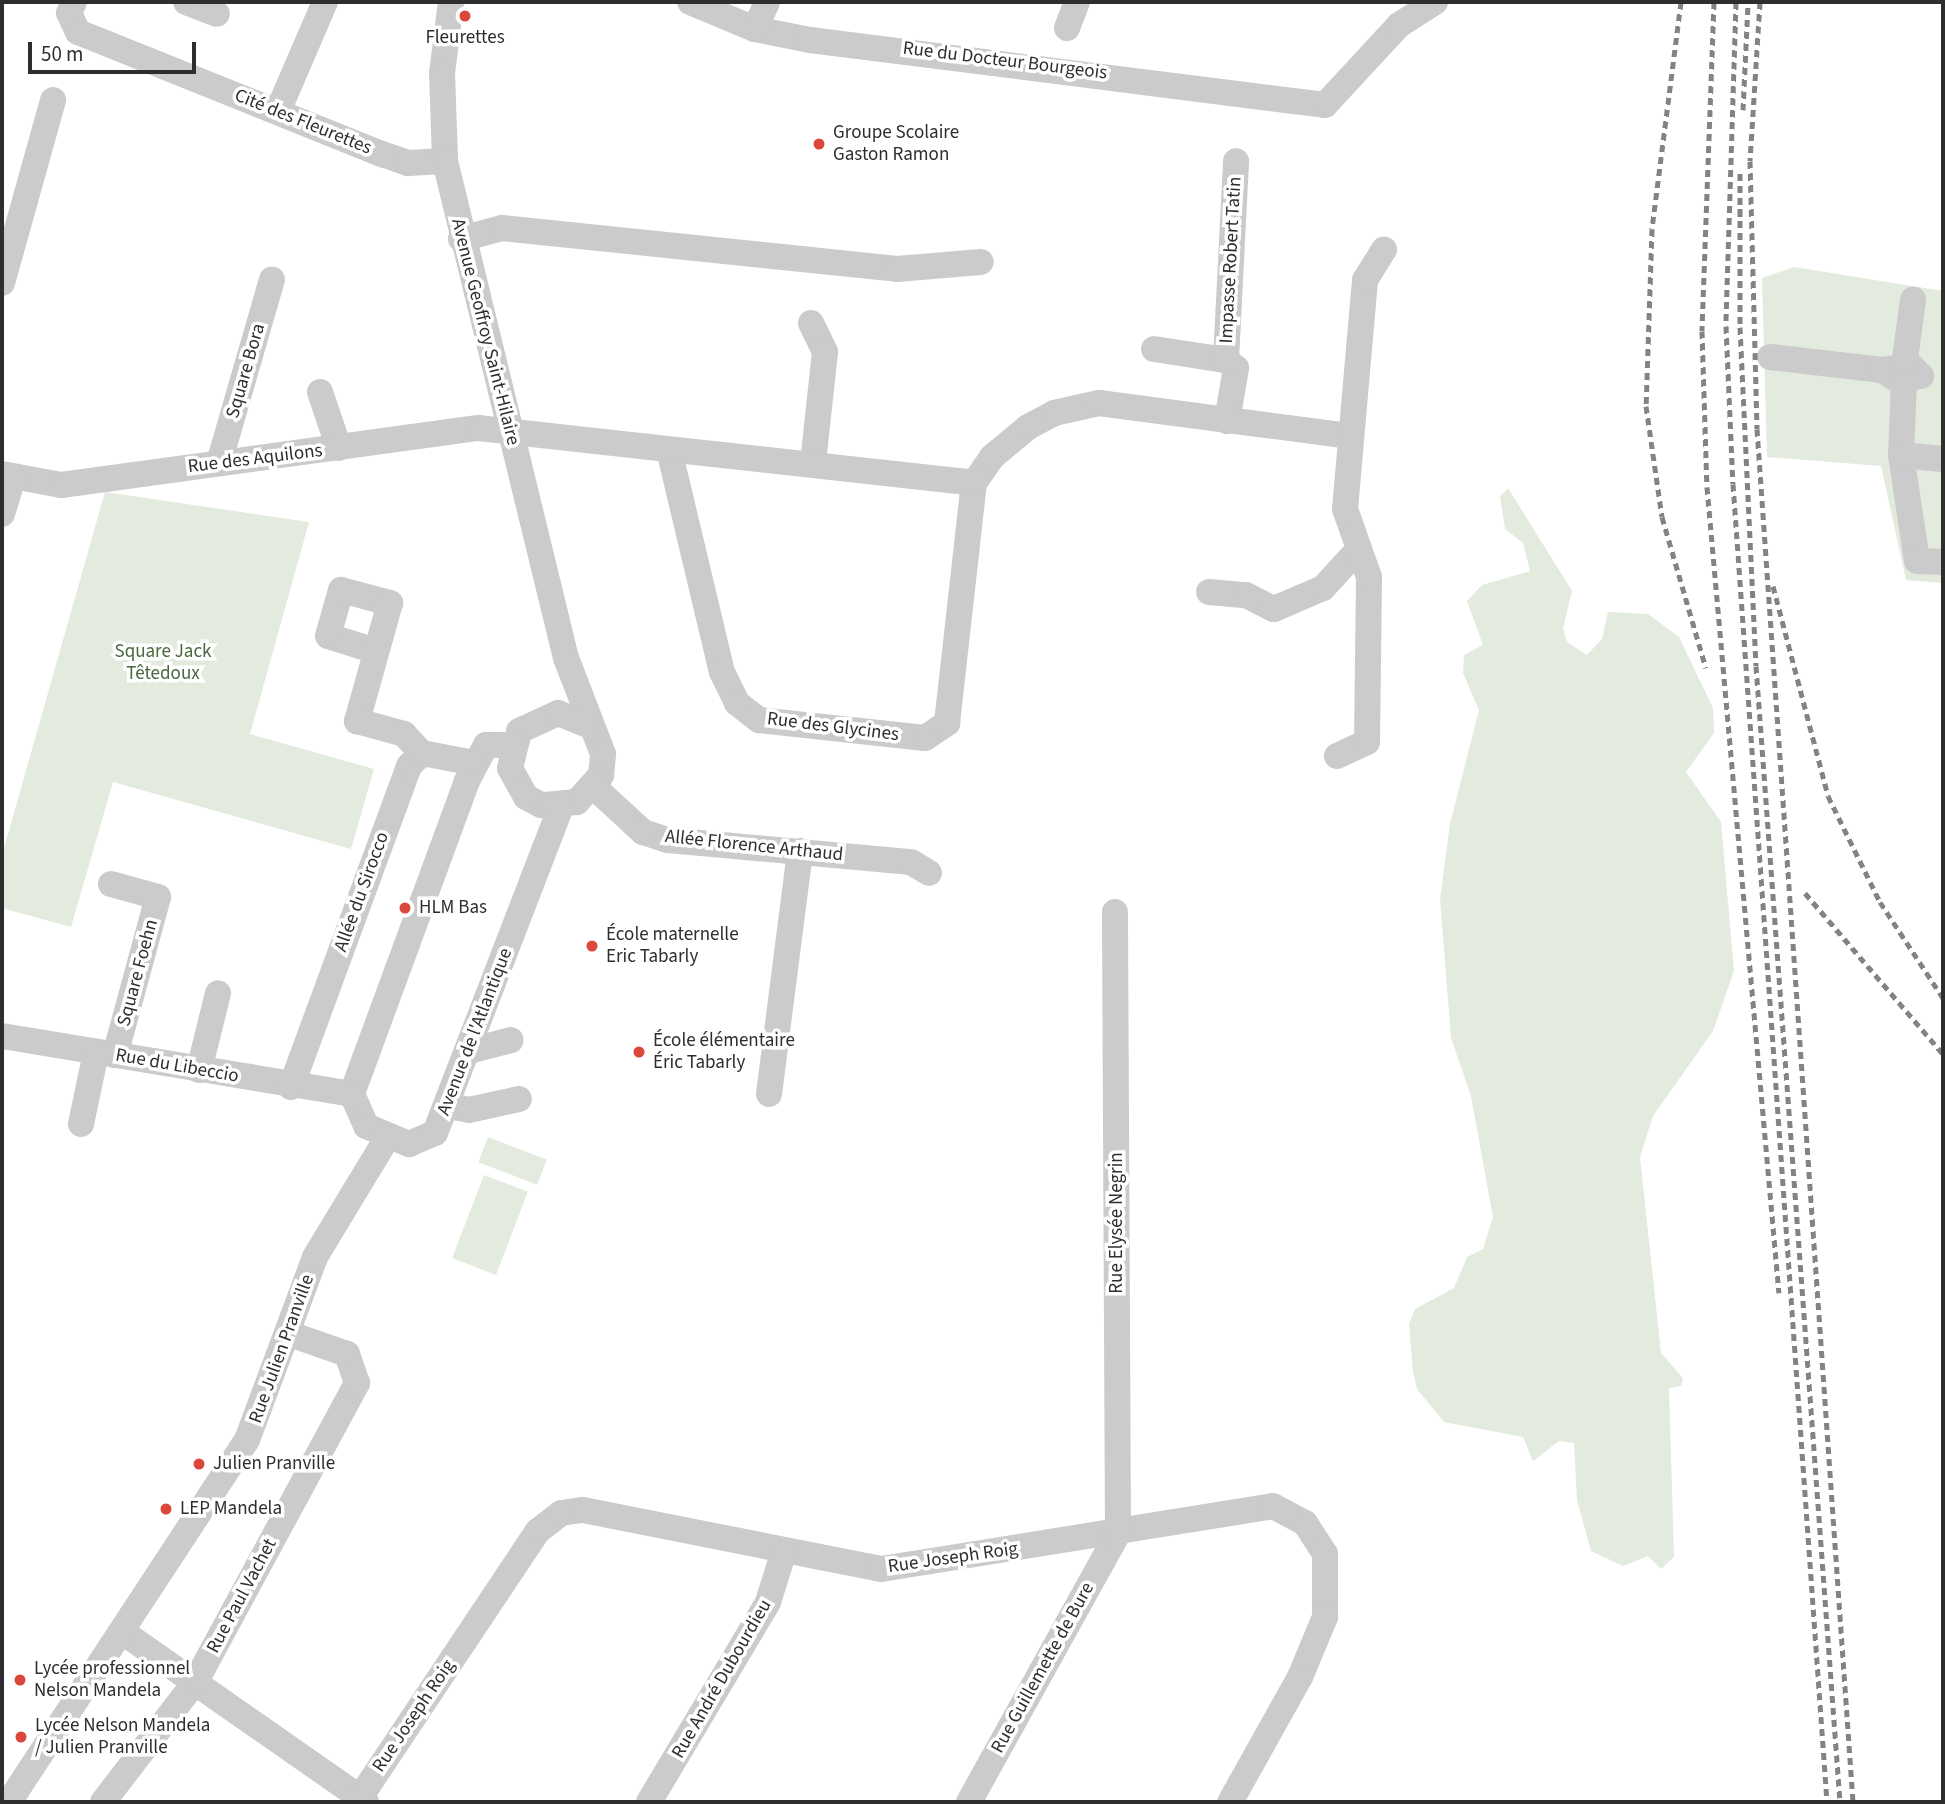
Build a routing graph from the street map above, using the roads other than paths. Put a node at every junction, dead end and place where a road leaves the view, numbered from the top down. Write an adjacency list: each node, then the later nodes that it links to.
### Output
1 (74, 2): 13 (street, Cité des Fleurettes)
2 (186, 2): 9 (street)
3 (325, 2): 13 (street)
4 (451, 2): 14 (street, Avenue Geoffroy Saint-Hilaire)
5 (690, 2): 11 (street, Rue du Docteur Bourgeois)
6 (767, 2): 11 (street)
7 (1077, 2): 10 (street)
8 (1436, 2): 11 (street, Rue du Docteur Bourgeois)
9 (217, 14)
10 (1067, 28)
11 (755, 29)
12 (53, 100): 20 (street)
13 (278, 111): 14 (street, Cité des Fleurettes)
14 (445, 161): 16 (street, Avenue Geoffroy Saint-Hilaire)
15 (1236, 161): 25 (street, Impasse Robert Tatin)
16 (461, 239): 18 (street); 29 (street, Avenue Geoffroy Saint-Hilaire)
17 (1384, 249): 30 (street)
18 (981, 261)
19 (272, 279): 36 (street, Square Bora)
20 (2, 283)
21 (1913, 300): 26 (street)
22 (811, 323): 35 (street)
23 (1154, 349): 25 (street, Impasse Robert Tatin)
24 (1770, 357): 26 (street)
25 (1226, 360): 28 (street, Impasse Robert Tatin)
26 (1911, 374): 33 (street)
27 (320, 392): 31 (street)
28 (1227, 421): 30 (street); 38 (street)
29 (509, 431): 31 (street, Rue des Aquilons); 32 (street); 44 (street, Avenue Geoffroy Saint-Hilaire)
30 (1349, 436): 40 (street)
31 (339, 448): 36 (street, Rue des Aquilons)
32 (670, 454): 35 (street); 38 (street, Rue des Glycines)
33 (1901, 455): 34 (street); 41 (street)
34 (1943, 460)
35 (813, 461): 38 (street)
36 (219, 463): 37 (street, Rue des Aquilons)
37 (7, 476): 39 (street)
38 (974, 483)
39 (2, 514)
40 (1357, 550): 42 (street); 49 (street)
41 (1943, 562)
42 (1209, 592)
43 (376, 651): 48 (street)
44 (566, 658): 45 (street); 46 (street, Avenue Geoffroy Saint-Hilaire)
45 (545, 714): 46 (street); 47 (street)
46 (587, 725): 51 (street, Avenue Geoffroy Saint-Hilaire)
47 (512, 745): 50 (street); 52 (street)
48 (422, 753): 50 (street); 63 (street, Allée du Sirocco)
49 (1337, 756)
50 (474, 763): 64 (street)
51 (594, 787): 52 (street); 53 (street, Allée Florence Arthaud)
52 (562, 807): 60 (street, Avenue de l'Atlantique)
53 (800, 851): 54 (street, Allée Florence Arthaud); 65 (street)
54 (929, 873)
55 (111, 884): 61 (street, Square Foehn)
56 (1115, 912): 71 (street, Rue Elysée Negrin)
57 (218, 993): 62 (street)
58 (2, 1036): 61 (street, Rue du Libeccio)
59 (511, 1041): 60 (street)
60 (469, 1051): 67 (street, Avenue de l'Atlantique)
61 (106, 1054): 62 (street, Rue du Libeccio); 68 (street)
62 (199, 1070): 63 (street, Rue du Libeccio)
63 (291, 1087): 64 (street, Rue du Libeccio)
64 (352, 1094): 69 (street)
65 (769, 1094)
66 (519, 1099): 67 (street)
67 (449, 1106): 69 (street, Avenue de l'Atlantique)
68 (81, 1124)
69 (387, 1138): 70 (street, Rue Julien Pranville)
70 (290, 1334): 73 (street, Rue Julien Pranville); 74 (street, Rue Paul Vachet)
71 (1118, 1533): 72 (street, Rue Joseph Roig); 79 (street, Rue Guillemette de Bure); 80 (street, Rue Joseph Roig)
72 (784, 1551): 75 (street, Rue Joseph Roig); 78 (street, Rue André Dubourdieu)
73 (124, 1633): 74 (street); 76 (street, Rue Julien Pranville)
74 (196, 1681): 75 (street); 77 (street, Rue Paul Vachet)
75 (361, 1801)
76 (9, 1802)
77 (103, 1802)
78 (649, 1802)
79 (969, 1802)
80 (1230, 1802)

